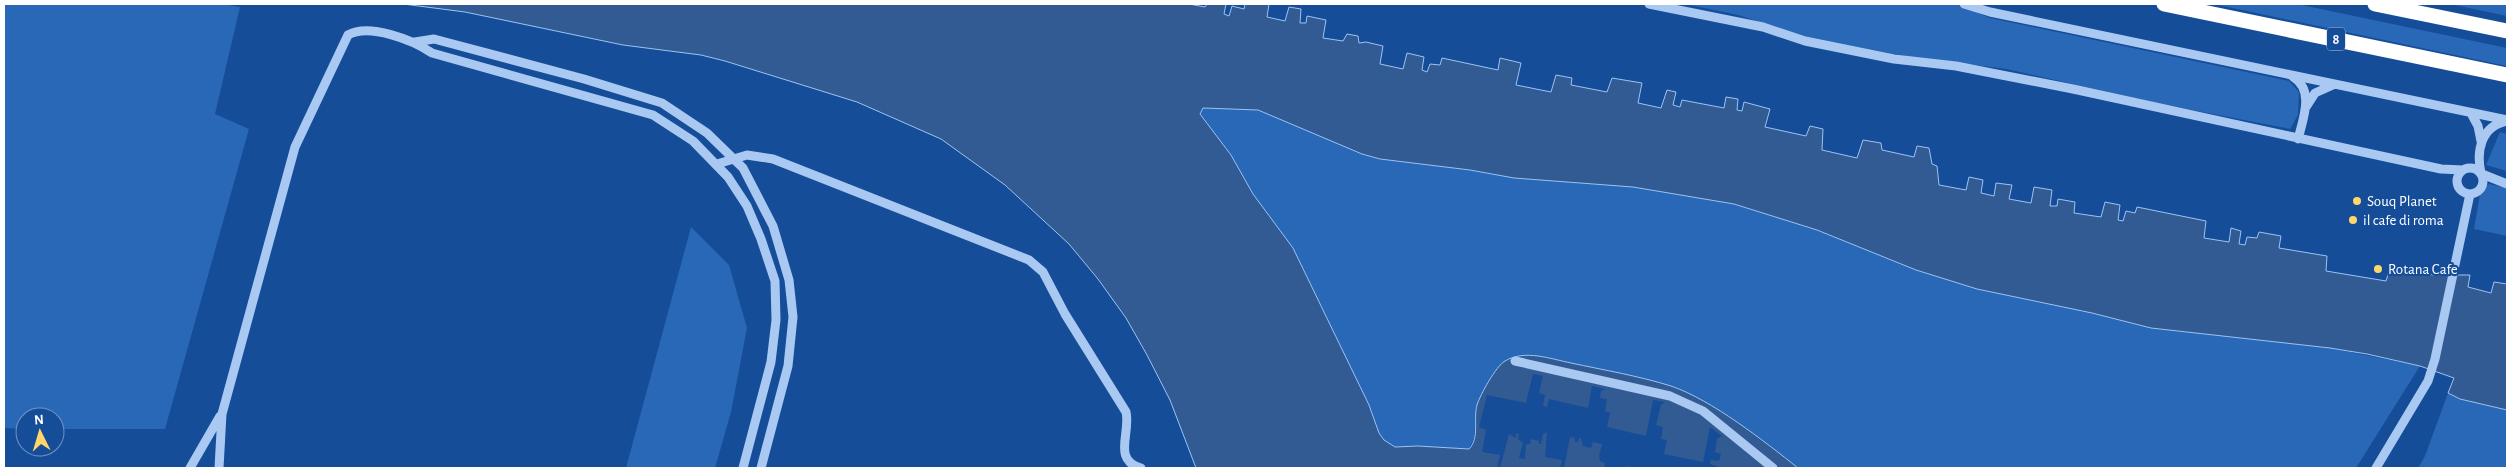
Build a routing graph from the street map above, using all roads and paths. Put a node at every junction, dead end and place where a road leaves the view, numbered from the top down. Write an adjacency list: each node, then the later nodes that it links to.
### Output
1 (1649, 4): 13 (street)
2 (1964, 4): 7 (street)
3 (2164, 4): 8 (highway, 8)
4 (2375, 4): 5 (highway)
5 (2507, 31)
6 (415, 42): 16 (street); 17 (street); 26 (street)
7 (2288, 74): 9 (street); 10 (street)
8 (2507, 75)
9 (2334, 85): 10 (street); 11 (street)
10 (2306, 107): 13 (street)
11 (2471, 113): 12 (street); 14 (street)
12 (2507, 121): 14 (street)
13 (2298, 138): 19 (street)
14 (2481, 141): 15 (street)
15 (2479, 151): 18 (street); 20 (street)
16 (734, 157): 17 (street); 30 (street); 31 (street)
17 (717, 164): 29 (street)
18 (2464, 169): 19 (street); 20 (street); 21 (street)
19 (2441, 170): 21 (street)
20 (2482, 174): 22 (street); 23 (street)
21 (2457, 183): 24 (street)
22 (2504, 184): 23 (street)
23 (2481, 188): 24 (street)
24 (2470, 194): 33 (street)
25 (1515, 361): 32 (street)
26 (222, 414): 27 (street); 28 (street)
27 (190, 468)
28 (219, 468)
29 (743, 468)
30 (761, 468)
31 (1141, 468)
32 (1773, 468)
33 (2376, 468)

